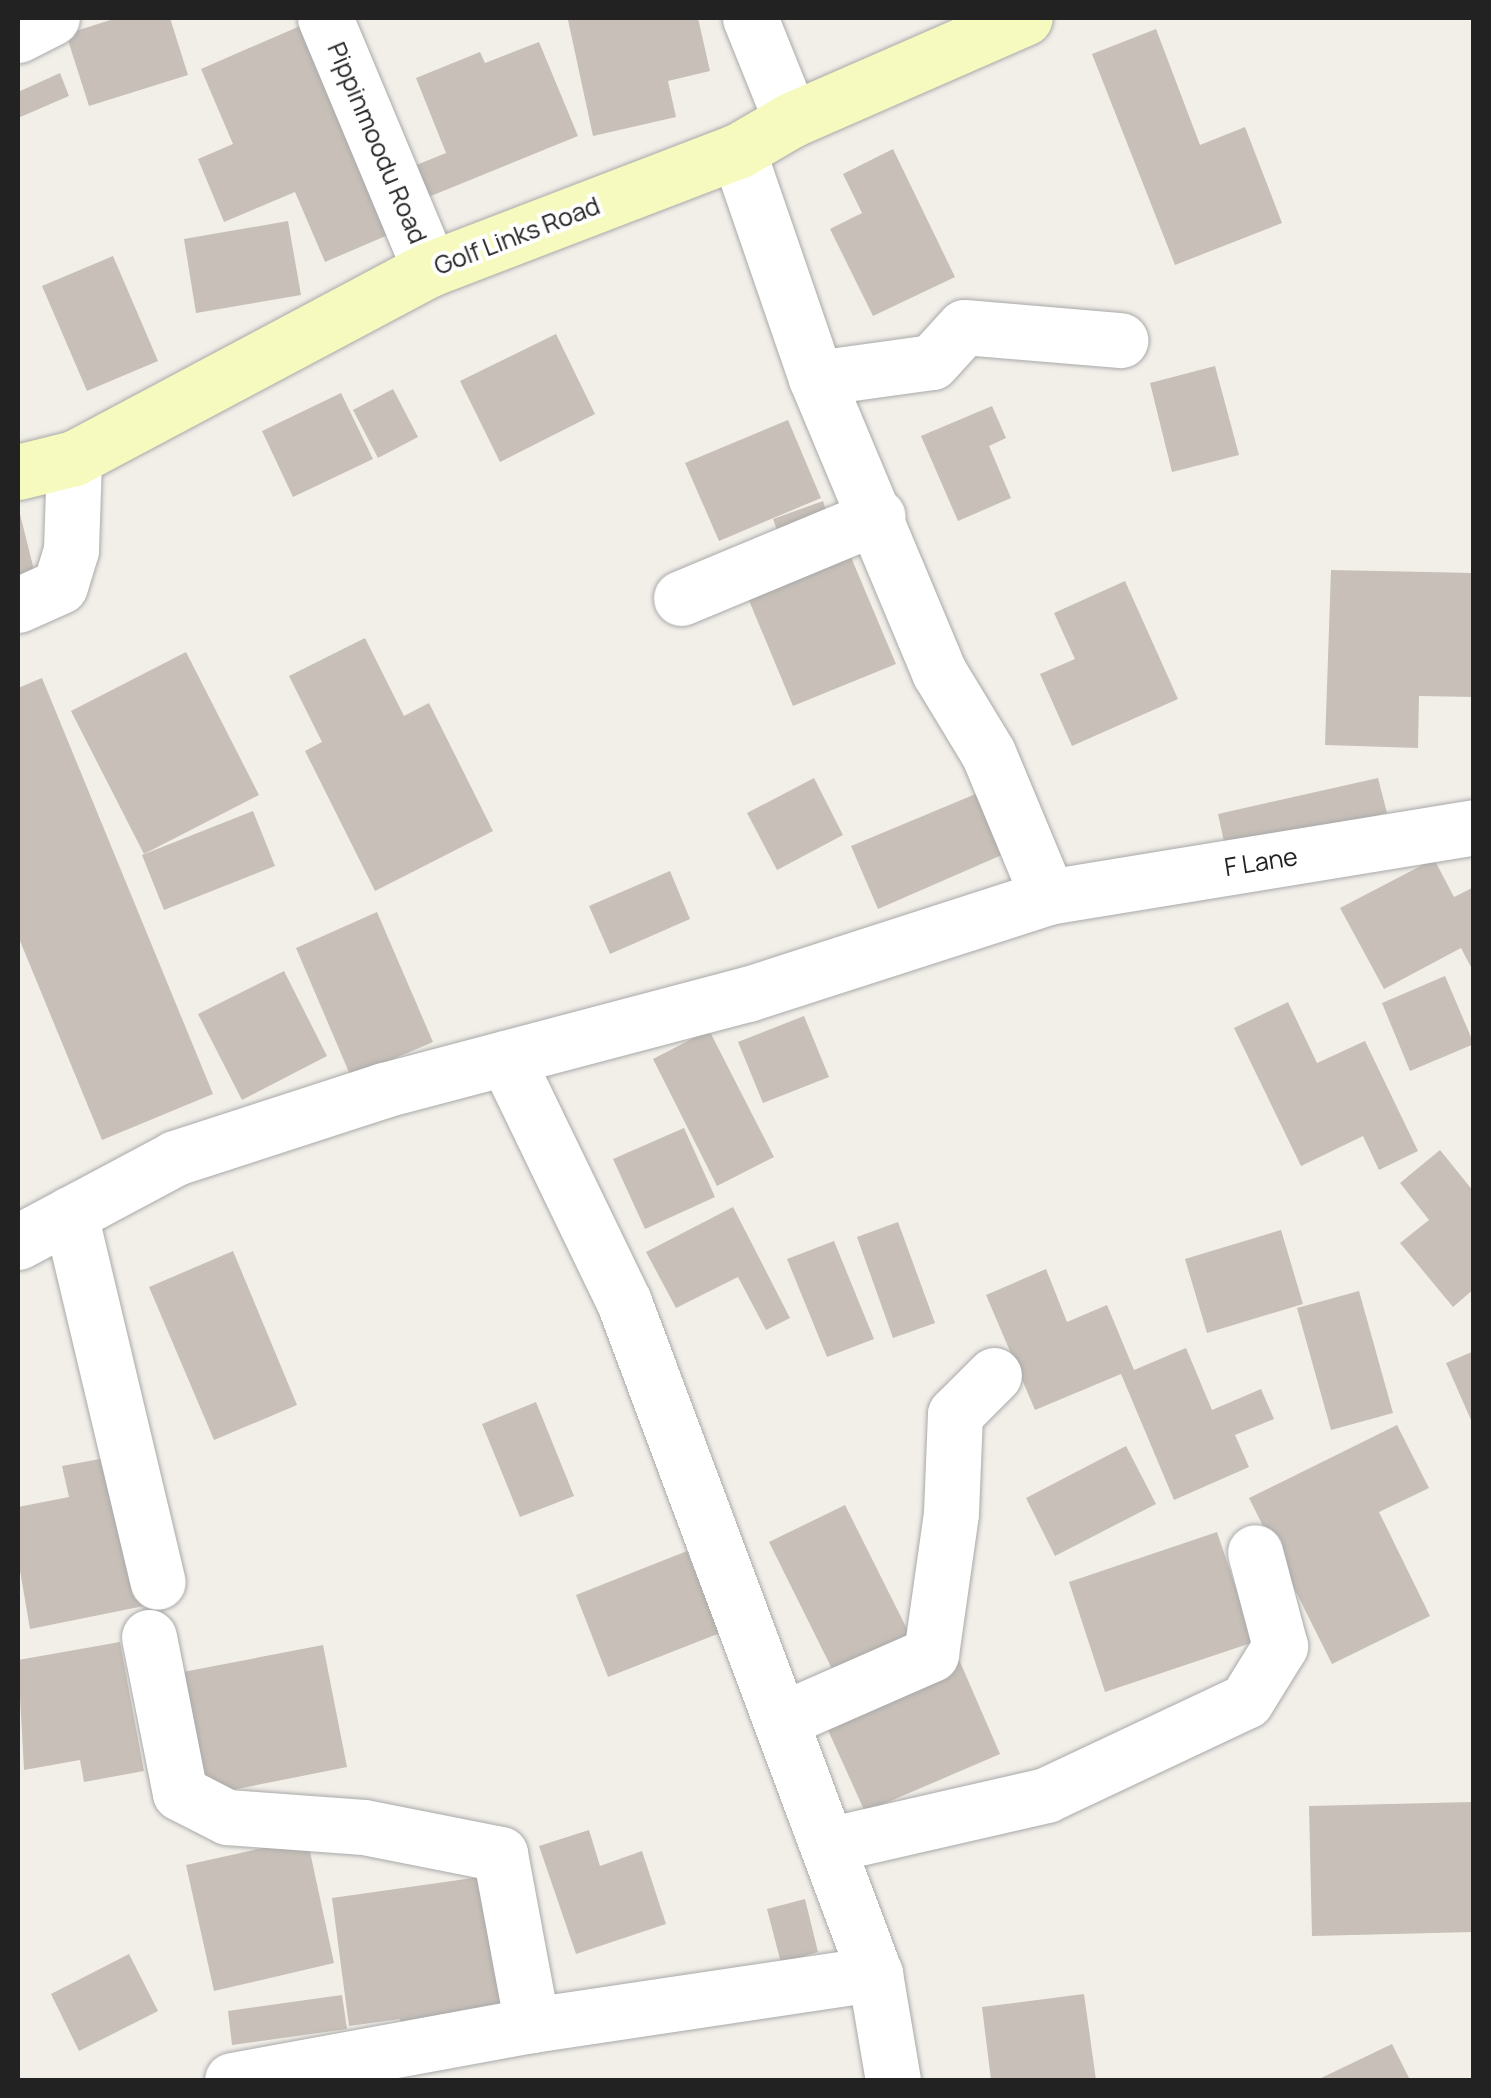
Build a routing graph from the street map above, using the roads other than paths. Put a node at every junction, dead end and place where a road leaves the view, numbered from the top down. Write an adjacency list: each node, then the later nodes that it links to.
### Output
1 (52, 18): 5 (street)
2 (325, 18): 8 (street, Pippinmoodu Road)
3 (750, 18): 6 (street)
4 (1025, 18): 6 (street, Golf Links Road)
5 (18, 34)
6 (790, 120): 7 (street, Golf Links Road)
7 (738, 151): 8 (street, Golf Links Road); 10 (street)
8 (430, 268): 11 (street, Golf Links Road)
9 (1120, 340): 10 (street)
10 (816, 378): 13 (street)
11 (74, 458): 12 (street, Golf Links Road); 15 (street)
12 (18, 472)
13 (878, 516): 14 (street); 17 (street)
14 (681, 598)
15 (18, 605)
16 (1474, 827): 17 (street, F Lane)
17 (1048, 898): 18 (street, F Lane)
18 (506, 1058): 19 (street, F Lane); 25 (street)
19 (70, 1214): 20 (street, F Lane); 23 (street)
20 (18, 1242)
21 (994, 1375): 25 (street)
22 (1255, 1552): 26 (street)
23 (158, 1582)
24 (148, 1637): 28 (street)
25 (781, 1720): 26 (street)
26 (828, 1845): 27 (street)
27 (874, 1974): 28 (street); 30 (street)
28 (532, 2026): 29 (street)
29 (232, 2080)
30 (892, 2080)

